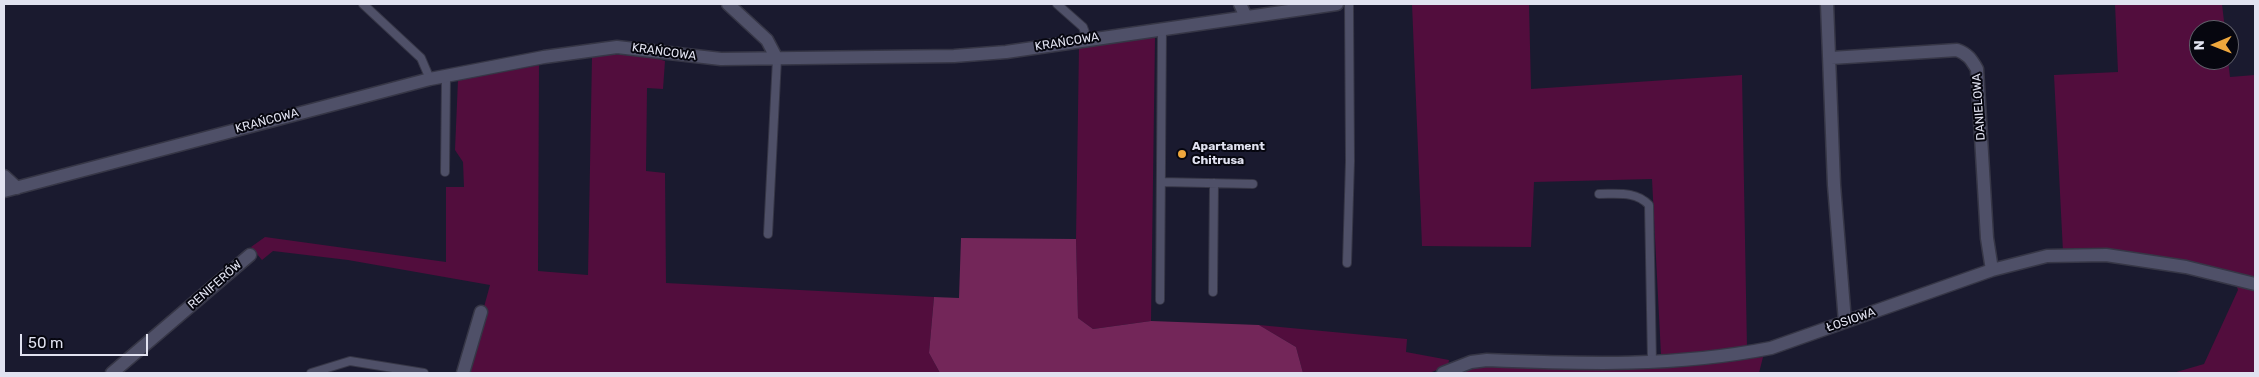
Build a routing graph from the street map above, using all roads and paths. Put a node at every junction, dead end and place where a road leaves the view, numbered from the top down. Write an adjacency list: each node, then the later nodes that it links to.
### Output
1 (363, 4): 14 (lane)
2 (728, 4): 12 (street)
3 (1057, 4): 10 (lane)
4 (1240, 4): 8 (street)
5 (1337, 4): 8 (street, KRAŃCOWA)
6 (1348, 4): 25 (lane)
7 (1827, 4): 11 (street)
8 (1246, 17): 9 (street, KRAŃCOWA)
9 (1162, 28): 10 (street, KRAŃCOWA); 17 (lane)
10 (1088, 38): 12 (street, KRAŃCOWA)
11 (1830, 58): 26 (street, DANIELOWA); 31 (street)
12 (777, 60): 13 (street, KRAŃCOWA); 23 (lane)
13 (446, 76): 14 (street, KRAŃCOWA); 15 (lane)
14 (430, 79): 20 (street, KRAŃCOWA)
15 (445, 172)
16 (4, 176): 20 (street)
17 (1161, 182): 18 (lane); 29 (lane)
18 (1214, 183): 19 (lane); 28 (lane)
19 (1252, 184)
20 (18, 188): 21 (street, KRAŃCOWA)
21 (4, 191)
22 (1600, 194): 32 (lane)
23 (768, 234)
24 (250, 255): 33 (street, RENIFERÓW)
25 (1347, 263)
26 (1992, 270): 27 (street, ŁOSIOWA); 31 (street, ŁOSIOWA)
27 (2255, 284)
28 (1213, 292)
29 (1160, 300)
30 (481, 312): 36 (street)
31 (1845, 322): 32 (street, ŁOSIOWA)
32 (1652, 363): 37 (street, ŁOSIOWA)
33 (112, 373)
34 (311, 373): 35 (lane)
35 (424, 373)
36 (463, 373)
37 (1442, 373)

